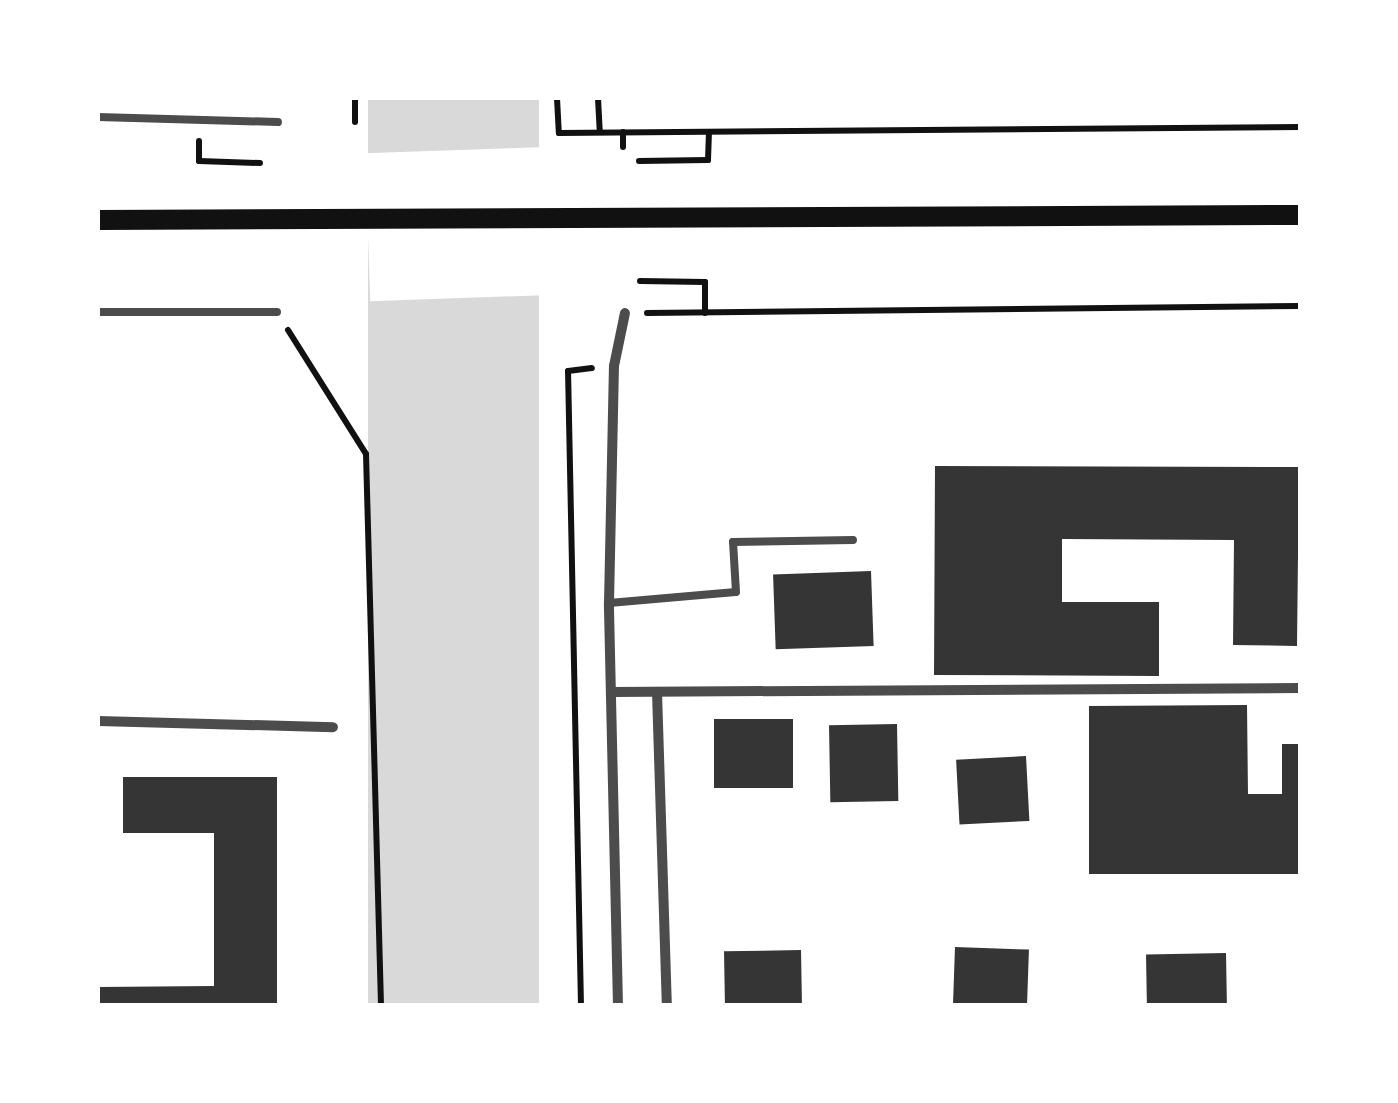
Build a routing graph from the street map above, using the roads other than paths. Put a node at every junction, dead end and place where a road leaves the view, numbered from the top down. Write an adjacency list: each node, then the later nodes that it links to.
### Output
1 (98, 117): 2 (lane)
2 (278, 122)
3 (1300, 215): 4 (main road)
4 (98, 220)
5 (98, 312): 6 (lane)
6 (277, 312)
7 (624, 313): 9 (street)
8 (853, 540): 9 (lane)
9 (609, 603): 11 (street)
10 (1300, 688): 12 (street)
11 (612, 692): 12 (street); 15 (street)
12 (657, 692): 16 (street)
13 (98, 721): 14 (street)
14 (333, 727)
15 (618, 1006)
16 (668, 1006)

